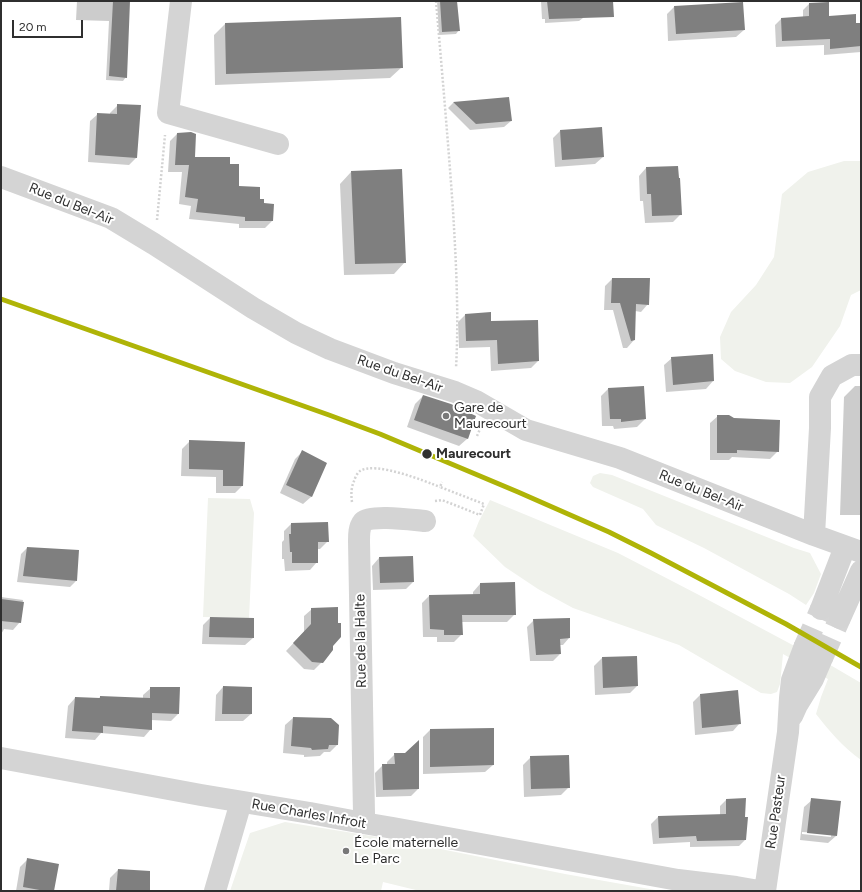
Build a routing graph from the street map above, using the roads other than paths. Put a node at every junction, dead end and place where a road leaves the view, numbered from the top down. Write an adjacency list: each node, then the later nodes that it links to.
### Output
1 (181, 1): 2 (street)
2 (278, 144)
3 (1, 176): 6 (street, Rue du Bel-Air)
4 (861, 365): 6 (street)
5 (425, 521): 12 (street, Rue de la Halte)
6 (814, 535): 7 (street, Rue du Bel-Air)
7 (853, 550): 8 (street)
8 (861, 571)
9 (813, 653): 15 (street, Rue Pasteur)
10 (1, 758): 11 (street, Rue Charles Infroit)
11 (241, 802): 12 (street, Rue Charles Infroit); 13 (street)
12 (363, 824): 14 (street, Rue Charles Infroit)
13 (215, 891)
14 (759, 891)
15 (764, 891)

